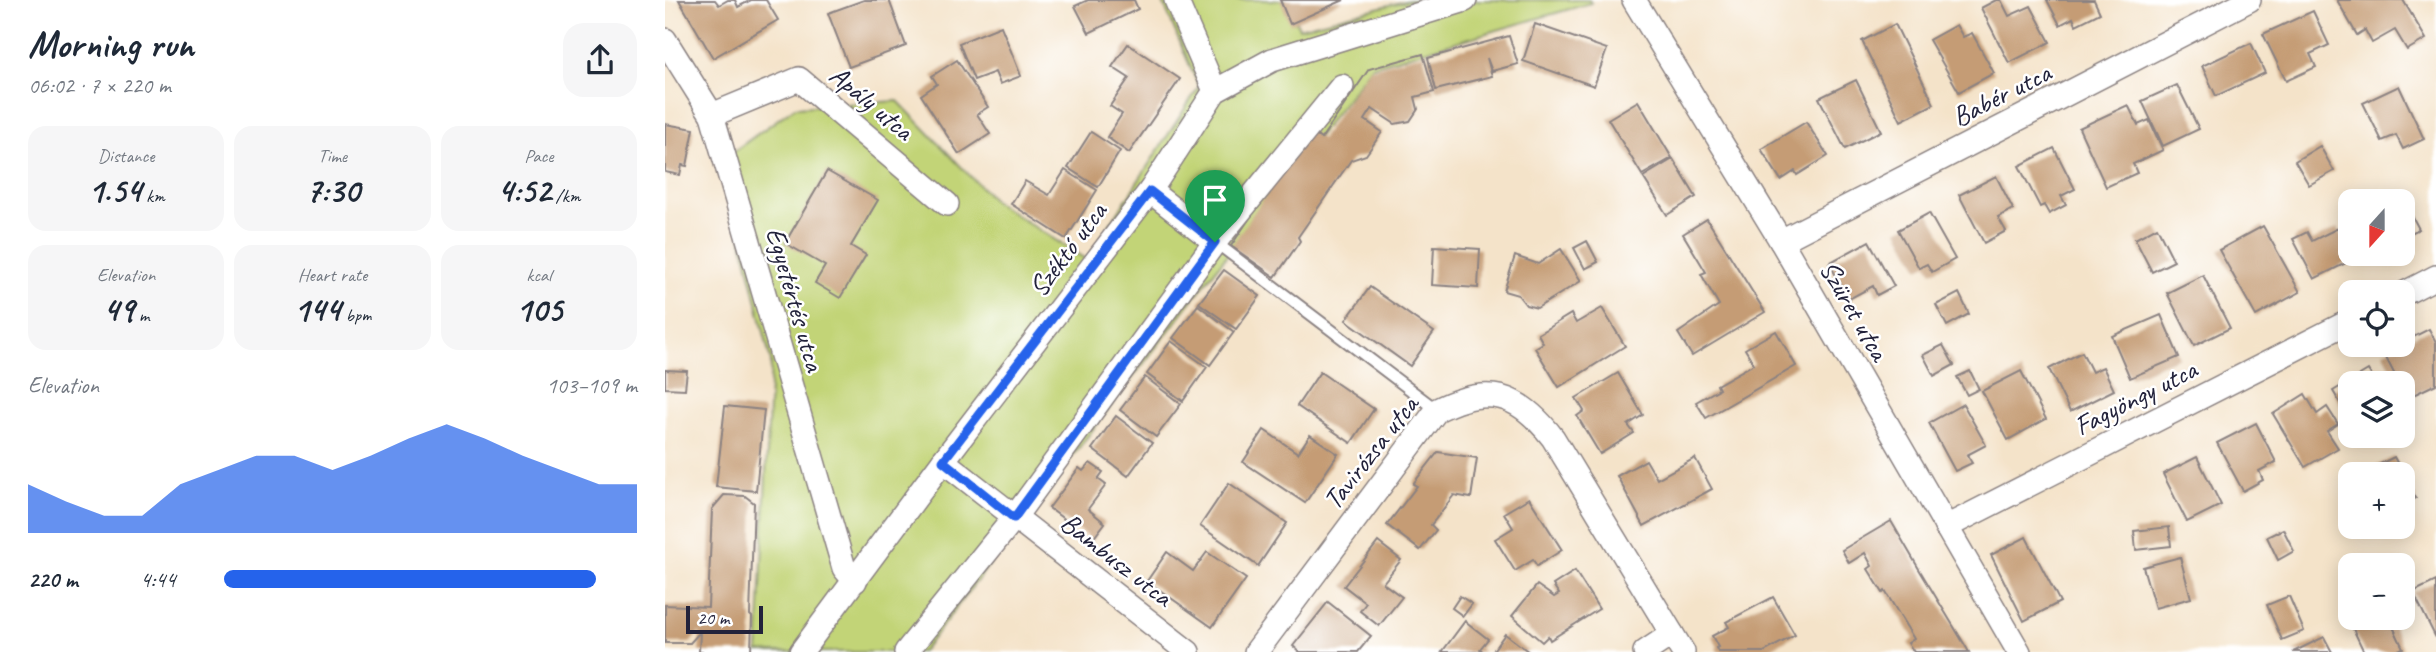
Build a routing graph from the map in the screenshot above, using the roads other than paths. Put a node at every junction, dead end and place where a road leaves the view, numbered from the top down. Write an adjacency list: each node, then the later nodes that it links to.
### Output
1 (1176, 0): 7 (street)
2 (1465, 0): 7 (street, Széktó utca)
3 (1635, 0): 11 (street, Szüret utca)
4 (2249, 0): 11 (street, Babér utca)
5 (665, 40): 8 (street, Egyetértés utca)
6 (1342, 86): 12 (street)
7 (1215, 91): 9 (street, Széktó utca)
8 (712, 115): 10 (street, Apály utca); 20 (street, Egyetértés utca)
9 (1150, 191): 12 (street); 17 (street, Széktó utca)
10 (947, 204)
11 (1781, 241): 19 (street, Szüret utca)
12 (1215, 242): 16 (lane); 18 (street)
13 (2436, 277): 14 (street)
14 (2415, 288)
15 (2338, 327): 19 (street, Fagyöngy utca)
16 (1437, 410): 21 (street, Tavirózsa utca); 25 (street, Tavirózsa utca)
17 (943, 461): 18 (street, Bambusz utca); 20 (street, Széktó utca)
18 (1014, 518): 23 (street); 24 (street, Bambusz utca)
19 (1946, 527): 27 (street, Szüret utca)
20 (855, 581): 22 (street, Széktó utca)
21 (1677, 643): 26 (street, Tavirózsa utca)
22 (801, 652)
23 (906, 652)
24 (1188, 652)
25 (1255, 652)
26 (1645, 652)
27 (2019, 652)

